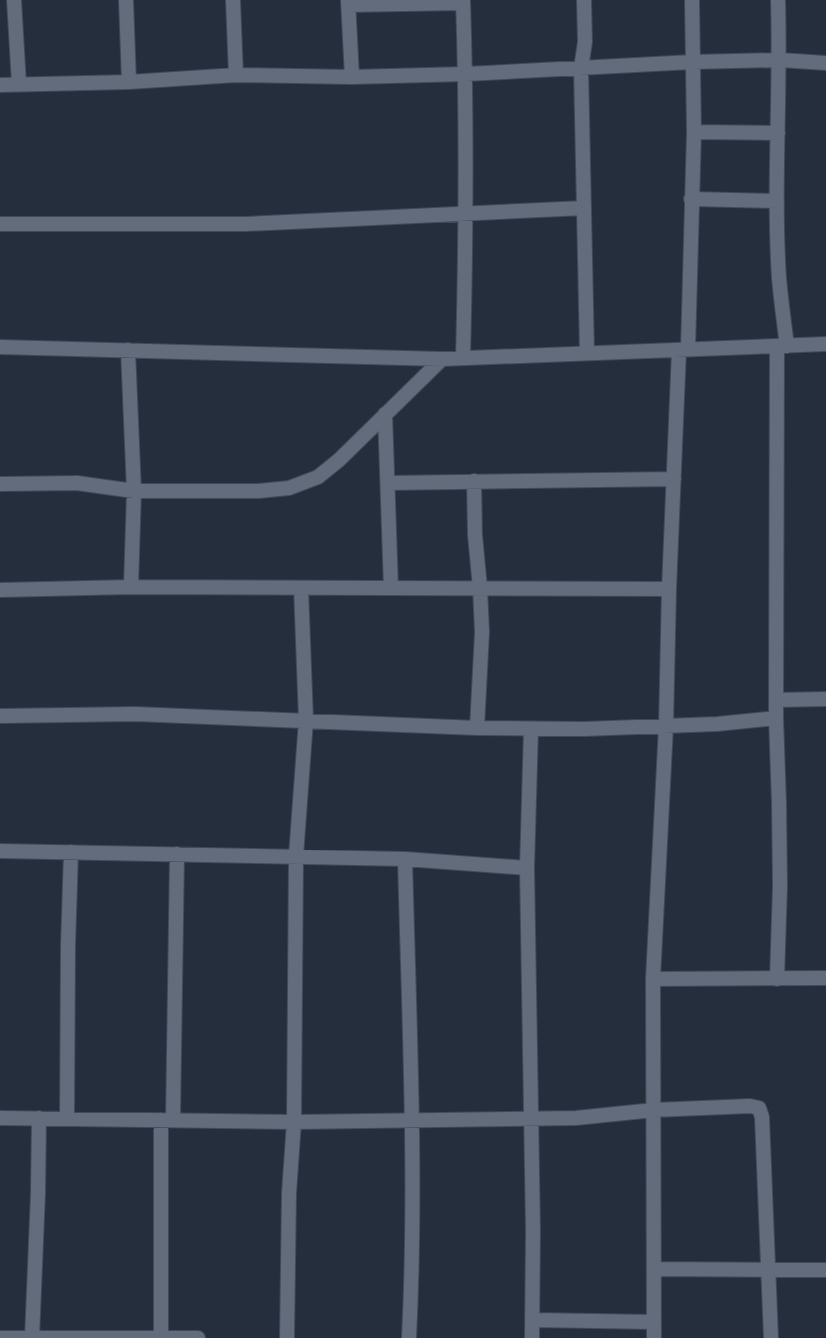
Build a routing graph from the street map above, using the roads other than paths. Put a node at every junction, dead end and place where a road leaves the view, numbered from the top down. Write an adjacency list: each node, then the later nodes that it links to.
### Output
1 (14, 0): 17 (street)
2 (126, 0): 16 (street)
3 (233, 0): 14 (street)
4 (584, 0): 12 (street)
5 (692, 0): 10 (street)
6 (778, 0): 9 (street)
7 (463, 2): 8 (street); 13 (street)
8 (348, 3): 15 (street)
9 (780, 60): 10 (street); 11 (street); 20 (street)
10 (692, 62): 12 (street); 19 (street)
11 (826, 64)
12 (581, 68): 13 (street); 23 (street)
13 (466, 74): 15 (street); 24 (street)
14 (236, 75): 15 (street); 16 (street)
15 (352, 77)
16 (129, 82): 17 (street)
17 (19, 84): 18 (street)
18 (0, 85)
19 (694, 132): 20 (street); 21 (street)
20 (778, 133): 22 (street)
21 (692, 199): 22 (street); 30 (street)
22 (777, 200): 27 (street)
23 (584, 208): 24 (street); 31 (street)
24 (467, 212): 25 (street); 32 (street)
25 (0, 224)
26 (826, 344): 27 (street)
27 (782, 346): 30 (street); 47 (street)
28 (0, 347): 29 (street)
29 (128, 350): 33 (street); 39 (street)
30 (684, 350): 31 (street); 35 (street)
31 (587, 353): 32 (street)
32 (464, 358): 33 (street)
33 (442, 359): 34 (street)
34 (385, 414): 38 (street); 39 (street)
35 (674, 479): 36 (street); 44 (street)
36 (474, 481): 38 (street); 43 (street)
37 (0, 484): 39 (street)
38 (388, 484): 42 (street)
39 (134, 491): 40 (street)
40 (131, 587): 41 (street); 45 (street)
41 (301, 588): 42 (street); 50 (street)
42 (391, 588): 43 (street)
43 (480, 588): 44 (street); 52 (street)
44 (669, 589): 51 (street)
45 (0, 590)
46 (826, 699): 47 (street)
47 (776, 700): 49 (street)
48 (0, 716): 50 (street)
49 (776, 718): 51 (street); 62 (street)
50 (306, 720): 52 (street); 57 (street)
51 (666, 726): 53 (street); 61 (street)
52 (477, 728): 53 (street)
53 (531, 729): 59 (street)
54 (0, 851): 55 (street)
55 (71, 852): 56 (street); 66 (street)
56 (176, 854): 57 (street); 68 (street)
57 (296, 856): 58 (street); 70 (street)
58 (405, 859): 59 (street); 69 (street)
59 (527, 868): 67 (street)
60 (826, 978): 62 (street)
61 (653, 979): 62 (street); 63 (street)
62 (777, 979)
63 (654, 1110): 67 (street); 71 (street); 72 (street)
64 (0, 1118): 65 (street)
65 (39, 1118): 66 (street); 78 (street)
66 (67, 1119): 68 (street)
67 (531, 1119): 69 (street); 74 (street)
68 (167, 1120): 70 (street); 76 (street)
69 (412, 1120): 70 (street); 82 (street)
70 (294, 1122): 81 (street)
71 (654, 1269): 72 (street); 75 (street)
72 (769, 1269): 73 (street); 85 (street)
73 (826, 1270)
74 (533, 1320): 75 (street); 83 (street)
75 (654, 1322): 84 (street)
76 (161, 1337): 79 (street); 80 (street)
77 (0, 1338): 78 (street)
78 (32, 1338): 79 (street)
79 (99, 1338)
80 (197, 1338)
81 (286, 1338)
82 (409, 1338)
83 (532, 1338)
84 (654, 1338)
85 (771, 1338)

